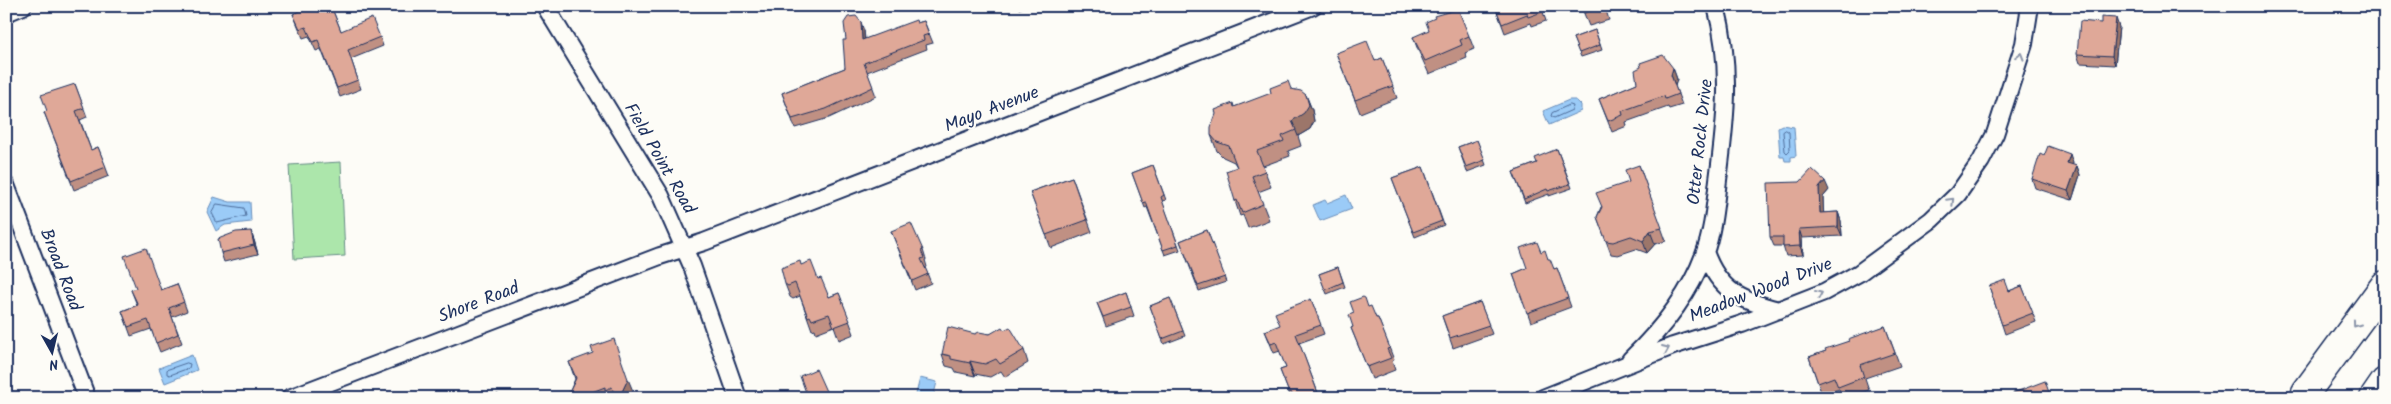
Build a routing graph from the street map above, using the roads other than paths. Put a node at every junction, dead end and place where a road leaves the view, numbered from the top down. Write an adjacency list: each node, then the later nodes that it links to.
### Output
1 (23, 6): 6 (street)
2 (545, 6): 8 (street, Field Point Road)
3 (1313, 6): 8 (street, Mayo Avenue)
4 (1716, 6): 9 (street, Otter Rock Drive)
5 (2030, 6): 11 (street, Meadow Wood Drive, one-way to 5)
6 (6, 13)
7 (6, 185): 15 (street, Broad Road)
8 (684, 248): 16 (street, Shore Road); 17 (street, Field Point Road)
9 (1705, 252): 11 (street); 12 (street, Otter Rock Drive)
10 (2385, 285): 14 (highway, one-way to 14)
11 (1778, 310): 12 (street, Meadow Wood Drive, one-way to 11)
12 (1621, 368): 18 (street, Meadow Wood Drive)
13 (2385, 382): 19 (highway)
14 (2306, 392)
15 (88, 398)
16 (289, 398)
17 (738, 398)
18 (1543, 398)
19 (2374, 398)

